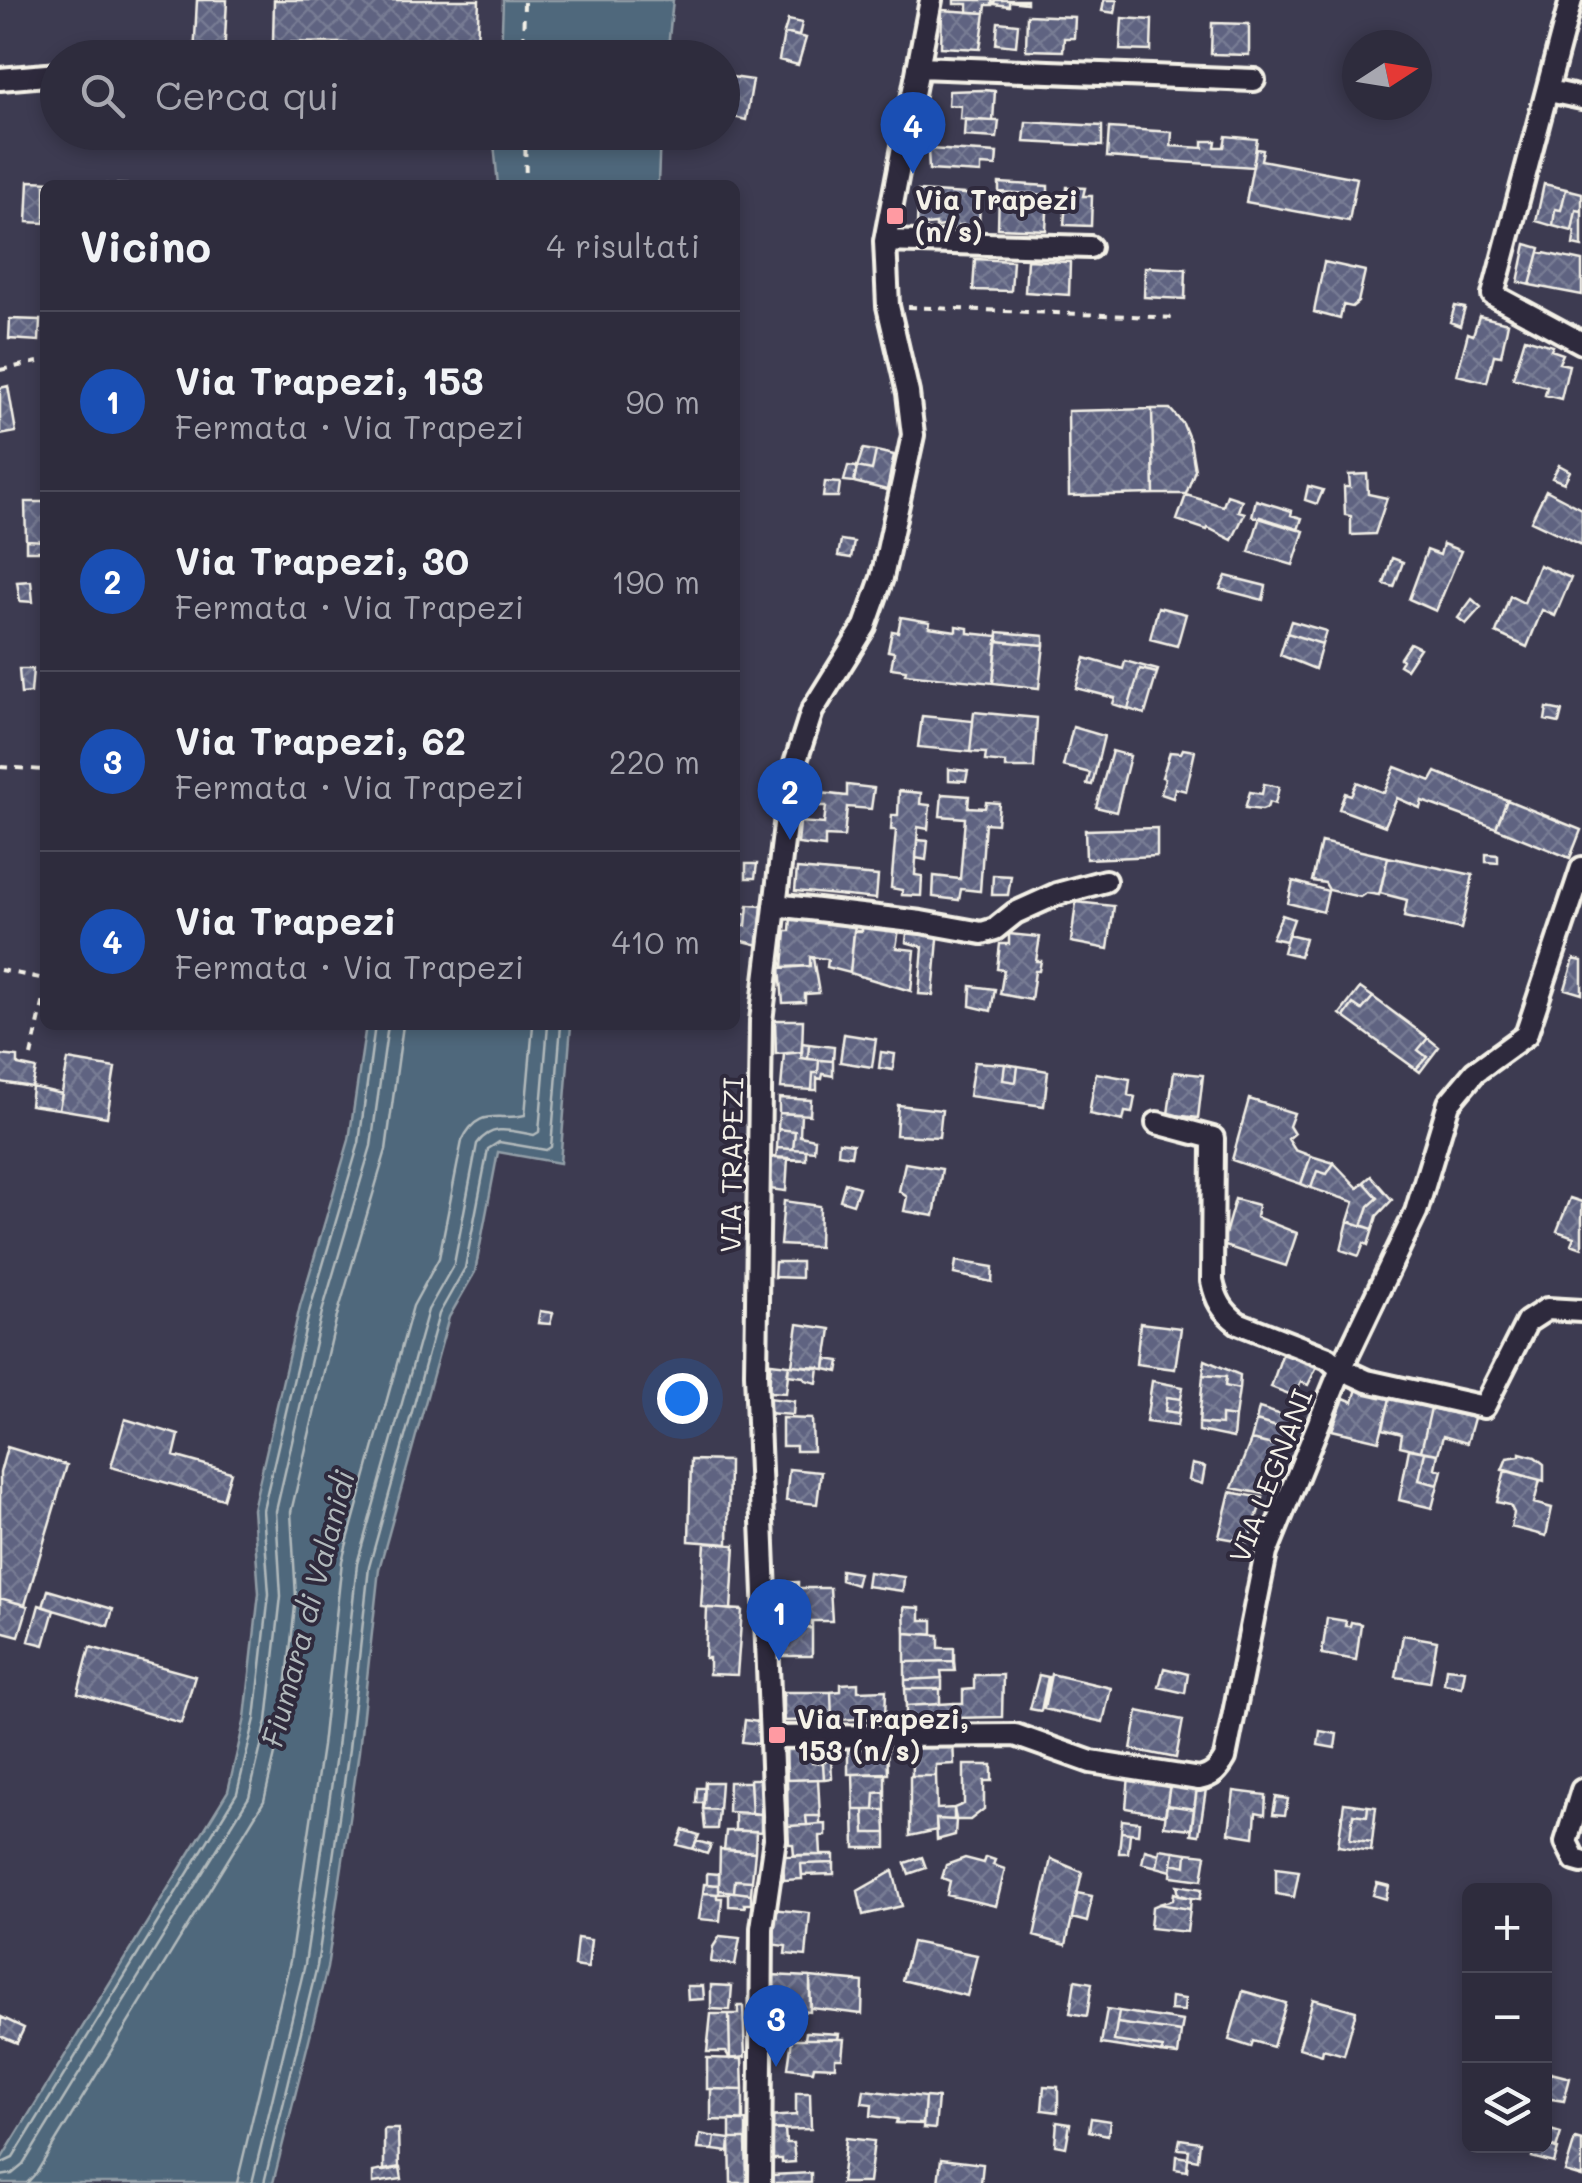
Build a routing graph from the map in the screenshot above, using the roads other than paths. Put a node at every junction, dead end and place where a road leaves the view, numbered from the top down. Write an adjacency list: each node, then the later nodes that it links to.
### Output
1 (930, 0): 3 (street, VIA TRAPEZI)
2 (1571, 0): 7 (street)
3 (918, 67): 6 (street); 9 (street, VIA TRAPEZI)
4 (40, 75): 5 (street)
5 (0, 78)
6 (1254, 80)
7 (1549, 91): 8 (street); 11 (street)
8 (1582, 98)
9 (885, 241): 10 (street); 14 (street, VIA TRAPEZI)
10 (1090, 246)
11 (1582, 344)
12 (1582, 868): 15 (street, VIA LEGNANI)
13 (1106, 881): 14 (street)
14 (775, 904): 19 (street, VIA TRAPEZI)
15 (1574, 919): 18 (street, VIA LEGNANI)
16 (1156, 1123): 18 (street)
17 (1582, 1311): 18 (street)
18 (1341, 1370): 19 (street, VIA LEGNANI)
19 (771, 1737): 22 (street, VIA TRAPEZI)
20 (1582, 1790): 21 (street)
21 (1582, 1862)
22 (760, 2183)

